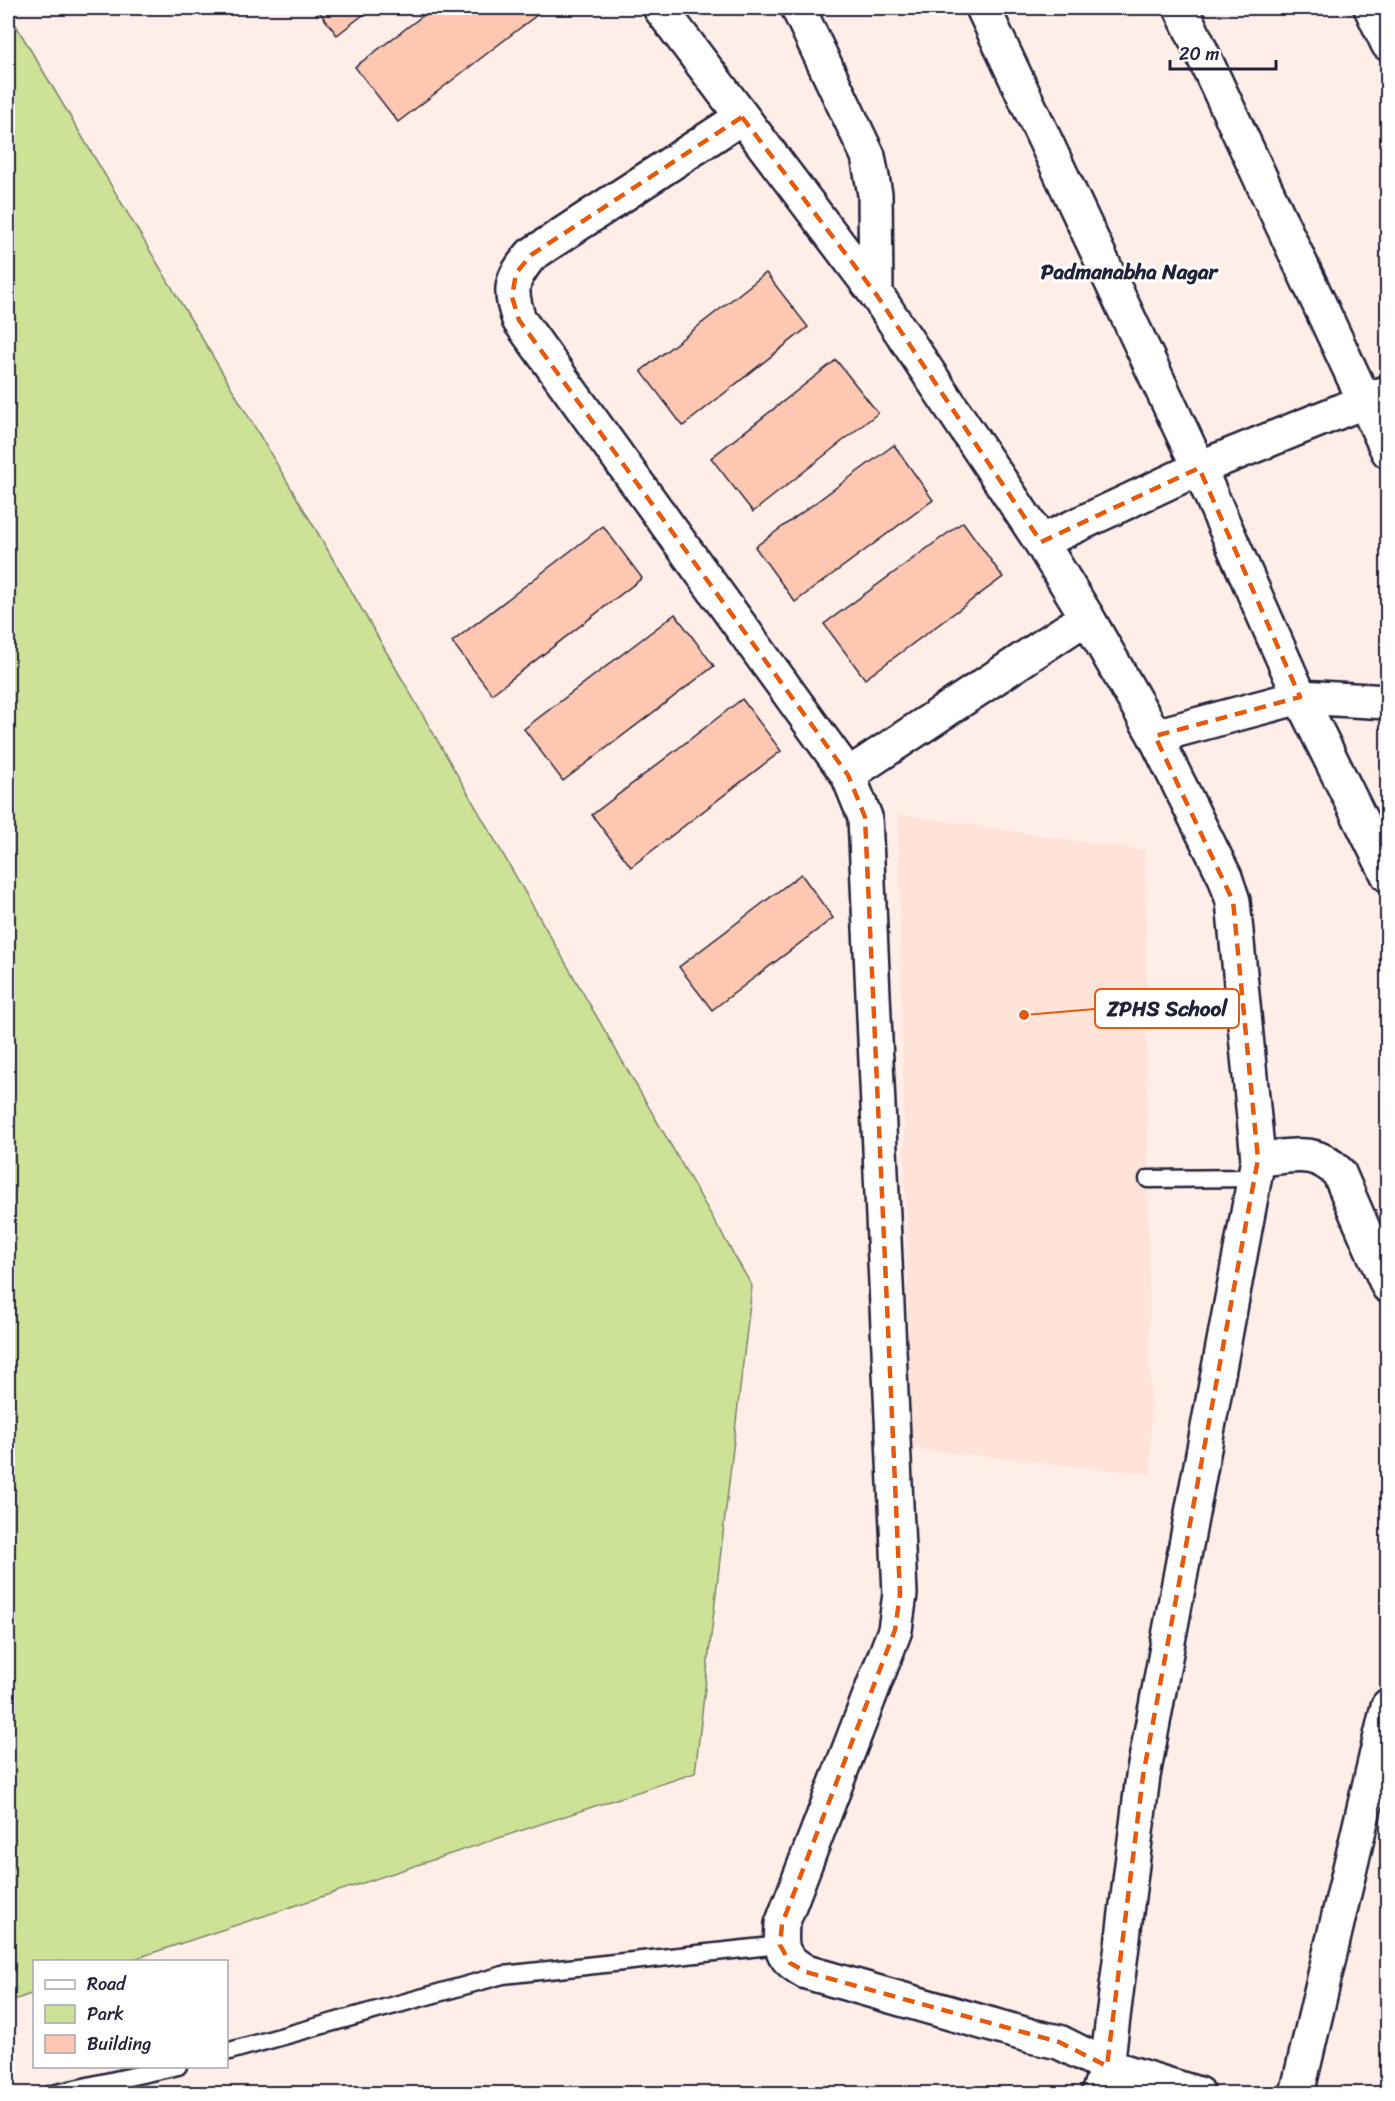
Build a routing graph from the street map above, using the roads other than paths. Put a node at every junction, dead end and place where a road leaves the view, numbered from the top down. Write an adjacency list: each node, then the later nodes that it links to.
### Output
1 (660, 8): 7 (street)
2 (798, 8): 8 (street)
3 (983, 8): 11 (street)
4 (1181, 8): 9 (street)
5 (1371, 8): 6 (street)
6 (1388, 44)
7 (742, 117): 8 (street); 17 (street)
8 (876, 294): 12 (street)
9 (1376, 397): 10 (street); 11 (street)
10 (1388, 451)
11 (1199, 468): 12 (street); 14 (street)
12 (1041, 542): 13 (street)
13 (1088, 617): 16 (street); 17 (street)
14 (1300, 697): 15 (street); 16 (street); 18 (street)
15 (1388, 702)
16 (1155, 736): 19 (street)
17 (848, 775): 23 (street)
18 (1388, 875)
19 (1256, 1168): 20 (lane); 21 (street); 26 (street)
20 (1148, 1179)
21 (1388, 1286)
22 (1388, 1706): 29 (street)
23 (780, 1945): 24 (lane); 26 (street)
24 (228, 2051)
25 (173, 2068): 27 (lane)
26 (1102, 2080): 28 (street)
27 (52, 2094)
28 (1197, 2094)
29 (1297, 2094)

